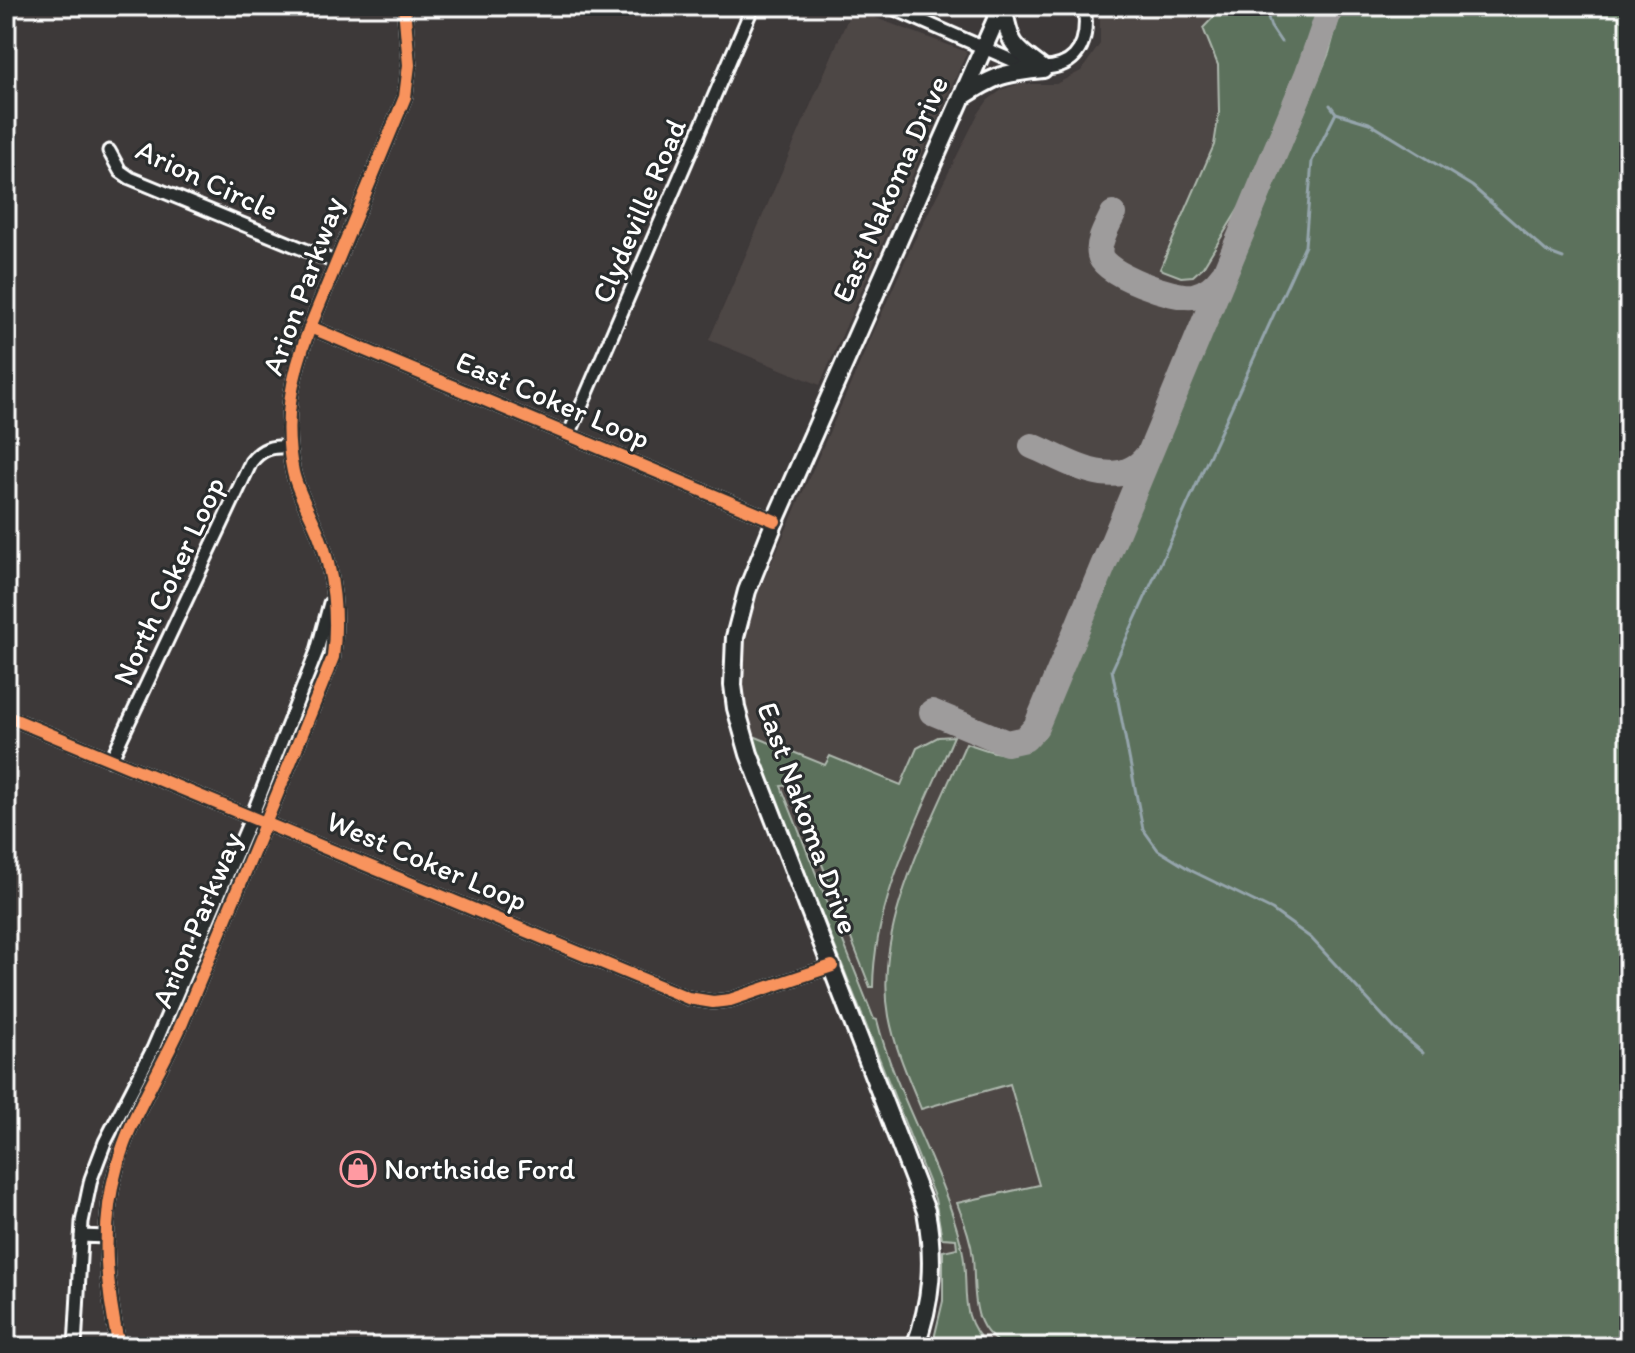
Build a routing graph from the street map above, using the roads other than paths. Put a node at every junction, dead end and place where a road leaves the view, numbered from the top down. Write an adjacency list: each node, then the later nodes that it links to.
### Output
1 (753, 6): 12 (street, Clydeville Road)
2 (888, 6): 6 (street)
3 (1003, 6): 6 (main road, East Nakoma Drive); 7 (main road)
4 (1084, 6): 7 (street)
5 (403, 9): 10 (street, Arion Parkway)
6 (982, 48): 7 (street); 8 (main road, East Nakoma Drive)
7 (1043, 69): 8 (main road)
8 (961, 98): 14 (main road, East Nakoma Drive)
9 (109, 151): 10 (street, Arion Circle)
10 (337, 263): 11 (street, Arion Parkway)
11 (310, 327): 12 (street, East Coker Loop); 13 (street, Arion Parkway)
12 (569, 435): 14 (street, East Coker Loop)
13 (289, 447): 15 (street, Arion Parkway); 17 (street, North Coker Loop)
14 (775, 521): 20 (main road, East Nakoma Drive)
15 (332, 595): 18 (street, Arion Parkway); 19 (street, Arion Parkway)
16 (6, 716): 17 (street, West Coker Loop)
17 (111, 760): 18 (street, West Coker Loop)
18 (252, 816): 19 (street, West Coker Loop); 21 (street, Arion Parkway)
19 (267, 822): 20 (street, West Coker Loop); 22 (street, Arion Parkway)
20 (832, 966): 25 (main road, East Nakoma Drive)
21 (166, 1020): 22 (street); 23 (street, Arion Parkway)
22 (180, 1026): 24 (street, Arion Parkway)
23 (81, 1236): 24 (street); 26 (street, Arion Parkway)
24 (106, 1237): 27 (street, Arion Parkway)
25 (924, 1323): 28 (main road, East Nakoma Drive); 29 (main road)
26 (75, 1347)
27 (119, 1347)
28 (915, 1347)
29 (924, 1347)

